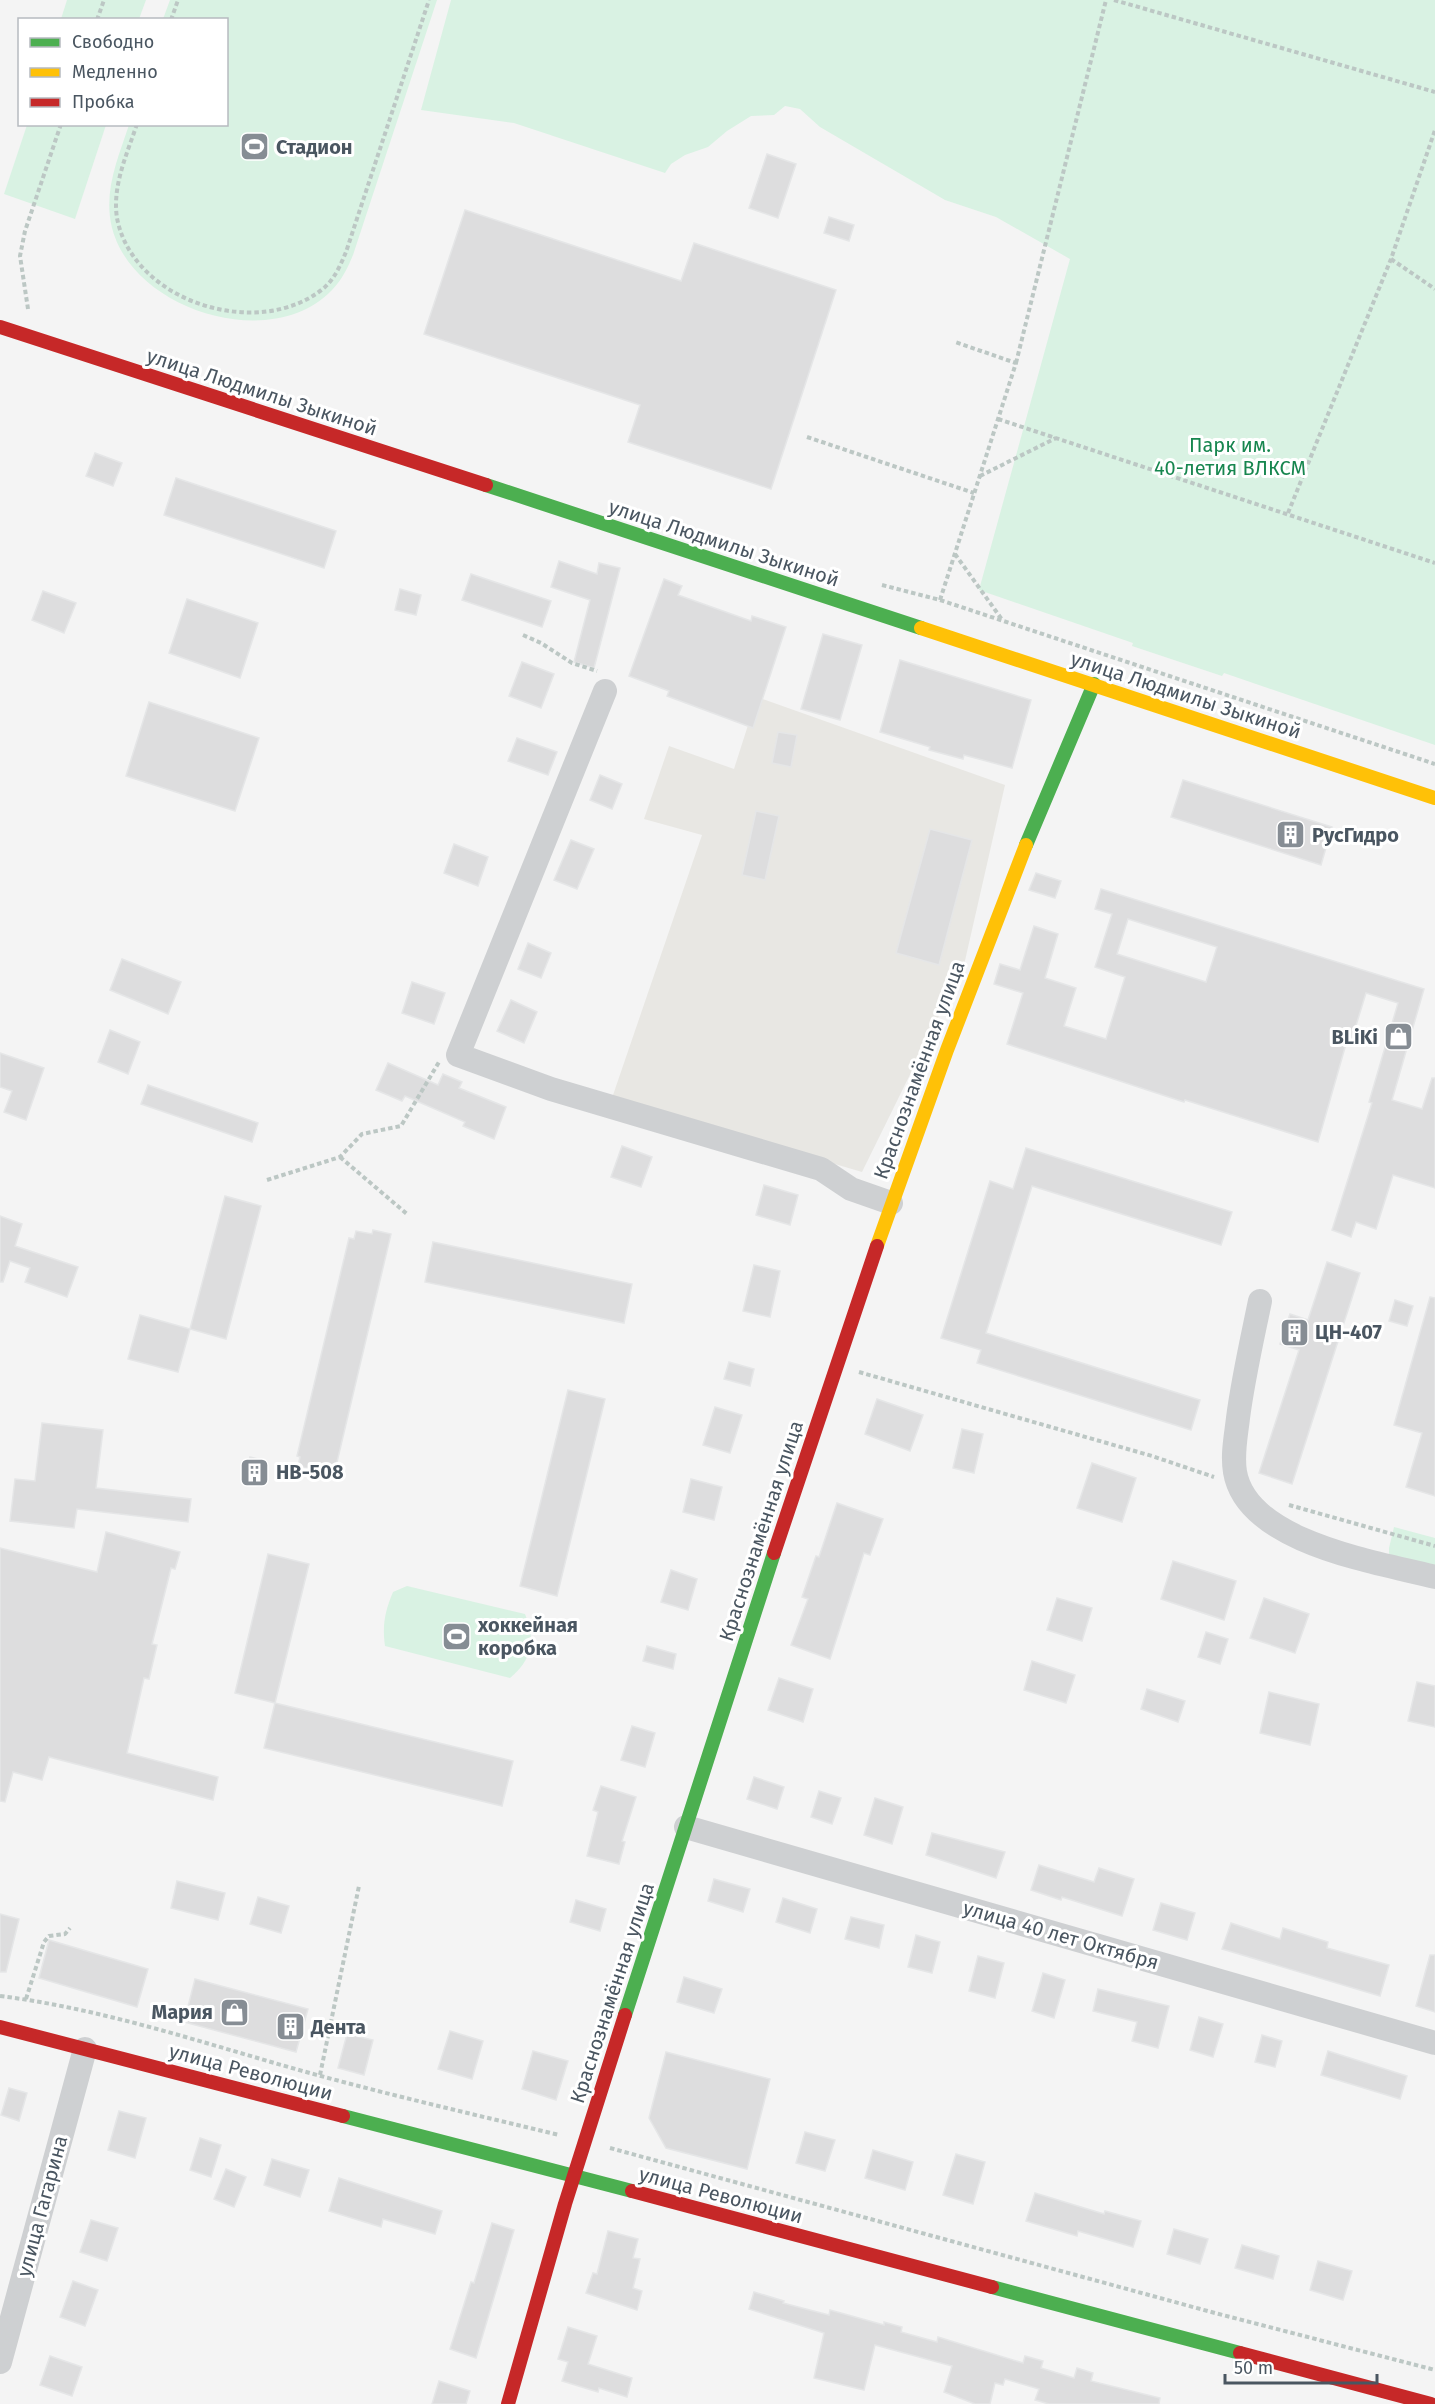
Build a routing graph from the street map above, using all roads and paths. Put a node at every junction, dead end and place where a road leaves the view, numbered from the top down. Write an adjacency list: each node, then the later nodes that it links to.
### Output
1 (104, 0): 6 (path)
2 (178, 0): 7 (path)
3 (429, 0): 10 (path)
4 (1106, 0): 17 (path)
5 (1114, 0): 8 (path)
6 (98, 18)
7 (172, 18)
8 (1435, 92)
9 (60, 126): 14 (path)
10 (136, 126)
11 (1435, 130): 12 (path)
12 (1391, 259): 13 (path); 23 (path)
13 (1435, 289)
14 (28, 309)
15 (0, 327): 29 (street, улица Людмилы Зыкиной)
16 (955, 342): 17 (path)
17 (1016, 363): 18 (path)
18 (998, 419): 20 (path); 21 (path)
19 (807, 437): 22 (path)
20 (1057, 438): 21 (path); 23 (path)
21 (980, 476): 22 (path)
22 (974, 493): 24 (path)
23 (1288, 513): 25 (path)
24 (955, 554): 26 (path); 27 (path)
25 (1435, 563)
26 (940, 600)
27 (1003, 621)
28 (523, 635): 30 (path)
29 (1094, 684): 31 (street, улица Людмилы Зыкиной); 35 (street, Краснознамённая улица)
30 (605, 691): 32 (street)
31 (1435, 798)
32 (458, 1055): 33 (path); 35 (street)
33 (340, 1157): 34 (path); 36 (path)
34 (267, 1180)
35 (891, 1203): 38 (street, Краснознамённая улица)
36 (407, 1214)
37 (1260, 1301): 39 (street)
38 (835, 1365): 39 (path); 43 (street, Краснознамённая улица)
39 (1239, 1487): 42 (street)
40 (1283, 1503): 41 (path)
41 (1435, 1546)
42 (1435, 1577)
43 (686, 1827): 49 (street, улица 40 лет Октября); 52 (street, Краснознамённая улица)
44 (358, 1886): 51 (path)
45 (70, 1928): 47 (path)
46 (0, 1996): 47 (path)
47 (26, 1999): 51 (path)
48 (0, 2027): 50 (street, улица Революции)
49 (1435, 2043)
50 (85, 2049): 53 (street, улица Революции); 54 (street, улица Гагарина)
51 (320, 2076): 52 (path)
52 (585, 2141): 53 (street, Краснознамённая улица); 55 (path)
53 (574, 2175): 57 (street, Краснознамённая улица); 58 (street, улица Революции)
54 (0, 2362)
55 (1435, 2370)
56 (1435, 2390): 58 (street)
57 (508, 2404)
58 (1431, 2404)

